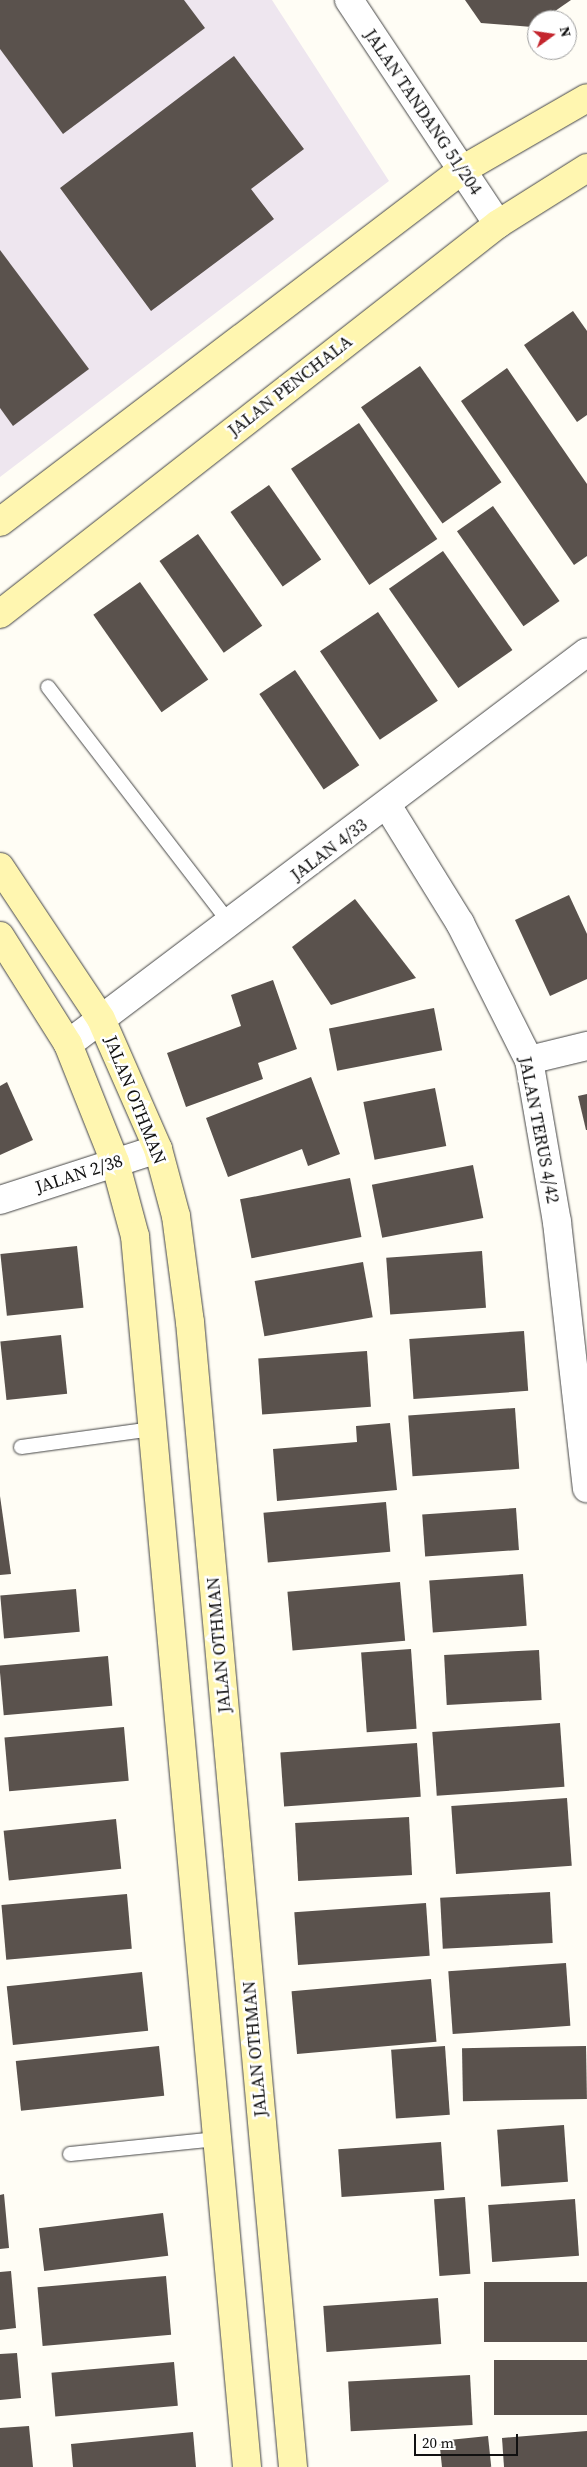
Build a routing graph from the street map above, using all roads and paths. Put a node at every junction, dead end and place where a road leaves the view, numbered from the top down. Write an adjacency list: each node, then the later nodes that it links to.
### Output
1 (349, 0): 4 (street, JALAN TANDANG 51/204)
2 (587, 98): 4 (main road)
3 (587, 168): 5 (main road, JALAN PENCHALA)
4 (462, 170): 5 (street, JALAN TANDANG 51/204); 6 (main road)
5 (498, 224): 7 (main road, JALAN PENCHALA)
6 (0, 522)
7 (0, 614)
8 (587, 652): 10 (street, JALAN 4/33)
9 (48, 687): 12 (lane)
10 (387, 805): 12 (street, JALAN 4/33); 17 (street, JALAN TERUS 4/42)
11 (0, 867): 14 (main road, JALAN OTHMAN)
12 (231, 925): 14 (street, JALAN 4/33)
13 (0, 936): 15 (main road)
14 (101, 1019): 15 (street, JALAN 4/33); 18 (main road, JALAN OTHMAN)
15 (68, 1044): 19 (main road)
16 (587, 1046): 17 (street)
17 (529, 1060): 21 (street, JALAN TERUS 4/42)
18 (158, 1149): 19 (street, JALAN 2/38); 28 (main road, JALAN OTHMAN)
19 (115, 1162): 20 (street, JALAN 2/38); 22 (main road)
20 (0, 1200)
21 (581, 1353): 24 (street, JALAN TERUS 4/42)
22 (153, 1429): 23 (lane); 25 (main road)
23 (21, 1447)
24 (587, 1488)
25 (217, 2139): 26 (lane); 27 (main road)
26 (70, 2154)
27 (248, 2467)
28 (293, 2467)

